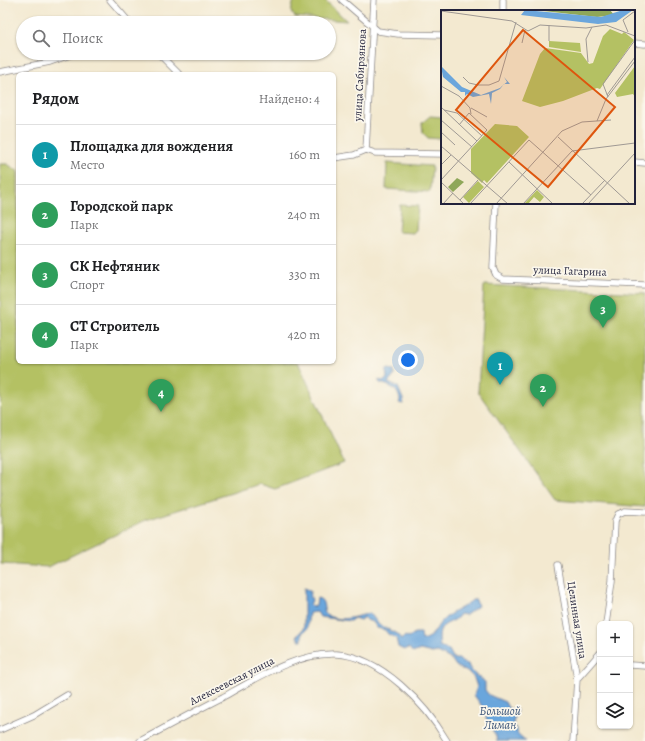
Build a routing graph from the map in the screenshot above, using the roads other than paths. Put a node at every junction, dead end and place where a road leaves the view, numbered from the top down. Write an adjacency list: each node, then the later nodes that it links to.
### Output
1 (110, 0): 4 (street)
2 (342, 0): 5 (street)
3 (374, 0): 5 (street, улица Сабирзянова)
4 (124, 16)
5 (373, 28): 6 (street); 13 (street, улица Сабирзянова)
6 (441, 35)
7 (635, 43): 8 (street)
8 (645, 44)
9 (54, 60): 11 (street)
10 (165, 60): 12 (street)
11 (0, 72)
12 (177, 72)
13 (366, 150): 14 (street); 15 (street)
14 (441, 154)
15 (336, 158)
16 (635, 162): 17 (street)
17 (645, 163)
18 (496, 204): 19 (street, улица Гагарина)
19 (645, 285)
20 (645, 512): 22 (street)
21 (558, 565): 26 (street, Целинная улица)
22 (606, 621)
23 (597, 657): 26 (street, Целинная улица)
24 (633, 665): 25 (street)
25 (645, 666)
26 (578, 679): 31 (street, Целинная улица)
27 (67, 695): 28 (street)
28 (0, 730)
29 (140, 741): 30 (street, Алексеевская улица)
30 (447, 741)
31 (573, 741)

